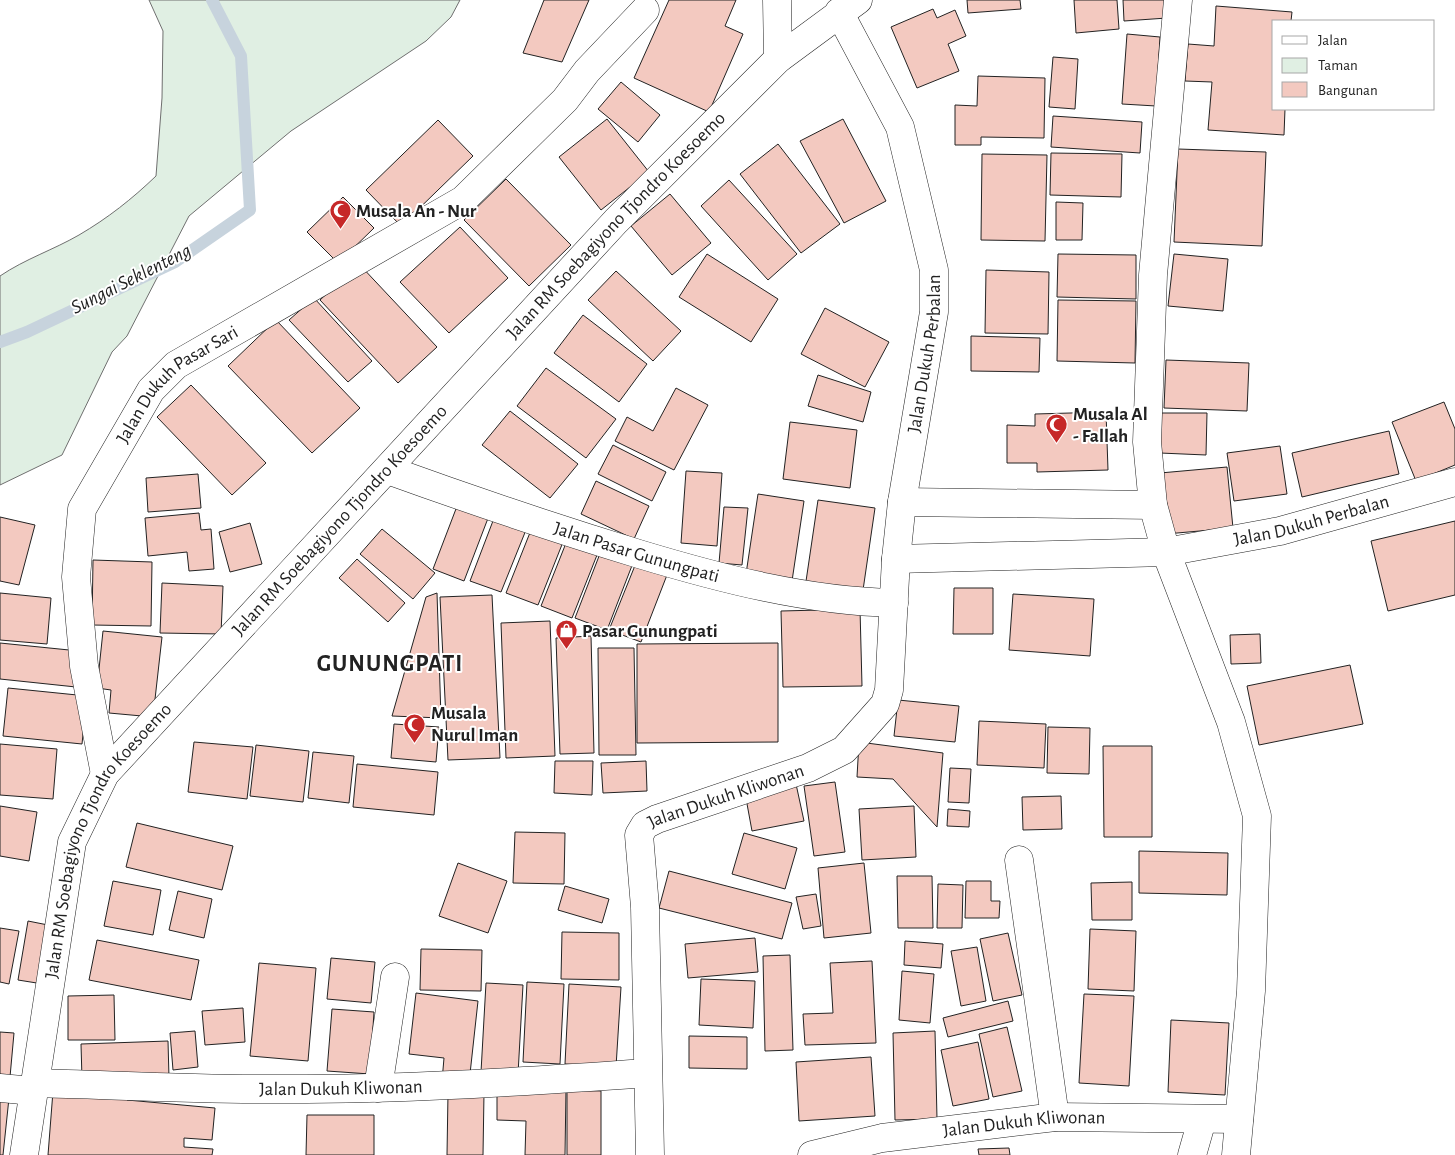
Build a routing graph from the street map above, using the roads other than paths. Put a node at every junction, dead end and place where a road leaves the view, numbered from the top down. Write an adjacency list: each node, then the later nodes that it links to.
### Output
1 (777, 0): 5 (street)
2 (1178, 0): 9 (street)
3 (849, 6): 5 (street, Jalan RM Soebagiyono Tjondro Koesoemo); 8 (street, Jalan Dukuh Perbalan)
4 (645, 10): 13 (street, Jalan Dukuh Pasar Sari)
5 (778, 59): 6 (street, Jalan RM Soebagiyono Tjondro Koesoemo)
6 (388, 470): 12 (street, Jalan Pasar Gunungpati); 13 (street, Jalan RM Soebagiyono Tjondro Koesoemo)
7 (1455, 482): 10 (street, Jalan Dukuh Perbalan)
8 (902, 502): 9 (street); 11 (street, Jalan Dukuh Perbalan)
9 (1153, 505): 10 (street)
10 (1166, 552): 11 (street, Jalan Dukuh Perbalan); 21 (street)
11 (896, 558): 12 (street, Jalan Dukuh Kliwonan)
12 (894, 603): 16 (street, Jalan Dukuh Kliwonan)
13 (105, 774): 17 (street, Jalan RM Soebagiyono Tjondro Koesoemo)
14 (1019, 860): 20 (street)
15 (395, 977): 19 (street)
16 (647, 1073): 19 (street, Jalan Dukuh Kliwonan); 24 (street, Jalan Dukuh Kliwonan)
17 (34, 1087): 18 (street, Jalan Dukuh Kliwonan); 19 (street, Jalan Dukuh Kliwonan); 23 (street, Jalan RM Soebagiyono Tjondro Koesoemo)
18 (0, 1088)
19 (378, 1088)
20 (1054, 1117): 22 (street, Jalan Dukuh Kliwonan); 25 (street, Jalan Dukuh Kliwonan)
21 (1239, 1119): 22 (street, Jalan Dukuh Kliwonan); 27 (street)
22 (1202, 1120): 26 (street)
23 (24, 1155)
24 (650, 1155)
25 (812, 1155)
26 (1192, 1155)
27 (1236, 1155)

